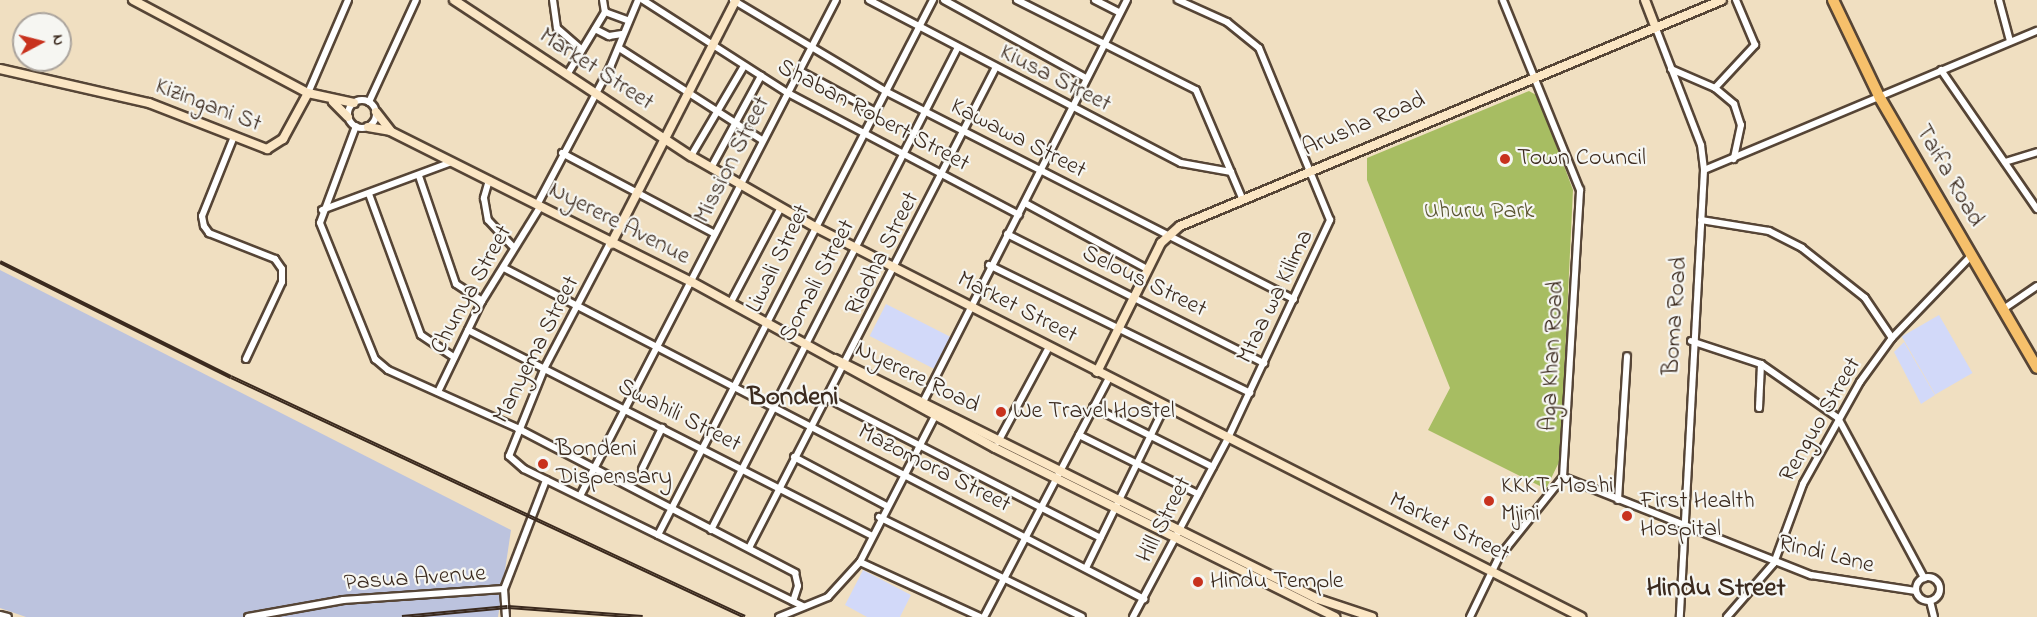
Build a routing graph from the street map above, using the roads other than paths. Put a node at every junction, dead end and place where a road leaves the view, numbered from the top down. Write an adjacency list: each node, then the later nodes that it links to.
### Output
1 (133, 0): 52 (street)
2 (348, 0): 52 (street, Kizingani St)
3 (416, 0): 57 (street)
4 (454, 0): 45 (street, Market Street)
5 (553, 0): 38 (street)
6 (603, 0): 24 (street)
7 (638, 0): 26 (street)
8 (643, 0): 33 (street, Shaban Robert Street)
9 (836, 0): 36 (street, Mission Street)
10 (869, 0): 27 (street, Kiusa Street)
11 (933, 0): 27 (street, Liwali Street)
12 (944, 0): 48 (street)
13 (1017, 0): 34 (street)
14 (1095, 0): 25 (street)
15 (1126, 0): 25 (street)
16 (1178, 0): 82 (street, Mtaa wa Kilima)
17 (1503, 0): 47 (street, Aga Khan Road)
18 (1645, 0): 28 (street)
19 (1722, 0): 28 (street, Arusha Road)
20 (1736, 0): 49 (street)
21 (1833, 0): 55 (highway, Taifa Road)
22 (1999, 0): 32 (street)
23 (734, 1): 33 (street); 36 (street, Kawawa Street)
24 (605, 12): 26 (street); 29 (street)
25 (1120, 13): 34 (street)
26 (627, 20): 31 (street)
27 (921, 27): 37 (street, Kiusa Street); 51 (street, Liwali Street)
28 (1655, 27): 42 (street, Boma Road); 47 (street, Arusha Road)
29 (595, 29): 31 (street); 38 (street)
30 (2037, 31): 32 (street)
31 (621, 34): 35 (street)
32 (2010, 41): 43 (street)
33 (713, 44): 39 (street, Shaban Robert Street); 50 (street)
34 (1104, 46): 48 (street); 84 (street)
35 (619, 48): 50 (street); 53 (street, Chunya Street)
36 (811, 49): 44 (street, Mission Street); 51 (street, Kawawa Street)
37 (957, 49): 41 (street, Kiusa Street); 62 (street, Somali Street)
38 (582, 50): 45 (street)
39 (744, 66): 46 (street, Shaban Robert Street); 60 (street)
40 (0, 69): 72 (street, Kizingani St)
41 (995, 69): 59 (street, Kiusa Street); 69 (street, Riadha Street)
42 (1671, 69): 49 (street); 83 (street, Boma Road)
43 (1941, 70): 55 (street); 80 (street)
44 (800, 72): 54 (street, Mission Street); 61 (street)
45 (567, 75): 53 (street, Market Street)
46 (761, 76): 54 (street, Shaban Robert Street); 65 (street)
47 (1535, 76): 82 (street, Arusha Road); 169 (street, Aga Khan Road)
48 (1086, 78): 59 (street)
49 (1715, 88): 78 (street)
50 (688, 91): 60 (street); 71 (street)
51 (885, 91): 61 (street, Liwali Street); 62 (street, Kawawa Street)
52 (308, 93): 56 (street); 72 (street, Kizingani St)
53 (593, 93): 71 (street, Market Street); 75 (street, Chunya Street)
54 (788, 93): 70 (street, Shaban Robert Street); 73 (street, Mission Street)
55 (1880, 98): 78 (street); 107 (highway, Taifa Road)
56 (333, 102): 58 (street); 64 (street)
57 (369, 102): 58 (street); 63 (street)
58 (354, 103): 64 (street)
59 (1073, 109): 84 (street, Kiusa Street); 85 (street)
60 (718, 110): 65 (street); 77 (street)
61 (874, 111): 70 (street, Liwali Street)
62 (926, 111): 69 (street, Kawawa Street); 76 (street, Somali Street)
63 (376, 112): 67 (street); 68 (street)
64 (348, 117): 66 (street)
65 (736, 123): 73 (street); 81 (street)
66 (356, 126): 67 (street); 97 (street)
67 (368, 127): 68 (street)
68 (390, 130): 79 (street, Nyerere Avenue)
69 (964, 130): 85 (street, Kawawa Street); 87 (street, Riadha Street)
70 (862, 134): 76 (street, Shaban Robert Street); 100 (street, Liwali Street)
71 (663, 136): 77 (street, Market Street); 90 (street)
72 (233, 139): 132 (street)
73 (762, 140): 89 (street, Mission Street)
74 (2037, 152): 80 (street)
75 (562, 153): 90 (street); 94 (street, Chunya Street)
76 (903, 154): 87 (street, Shaban Robert Street); 106 (street, Somali Street)
77 (691, 156): 81 (street, Market Street)
78 (1734, 159): 83 (street)
79 (452, 162): 86 (street); 88 (street, Nyerere Avenue)
80 (2005, 162): 96 (street)
81 (711, 168): 89 (street, Market Street)
82 (1312, 168): 92 (street, Arusha Road); 115 (street, Mtaa wa Kilima)
83 (1704, 170): 99 (street, Boma Road)
84 (1231, 172): 92 (street)
85 (1041, 174): 93 (street); 103 (street, Kawawa Street)
86 (419, 176): 91 (street); 116 (street)
87 (944, 176): 98 (street, Shaban Robert Street); 110 (street, Riadha Street)
88 (489, 180): 94 (street, Nyerere Avenue); 105 (street)
89 (740, 185): 95 (street, Market Street); 101 (street, Mission Street)
90 (635, 193): 101 (street); 104 (street)
91 (369, 194): 97 (street); 130 (street)
92 (1242, 198): 103 (street, Arusha Road)
93 (1025, 203): 98 (street); 111 (street)
94 (538, 206): 104 (street, Nyerere Avenue); 105 (street, Chunya Street)
95 (781, 207): 100 (street, Market Street); 117 (street)
96 (2037, 209)
97 (322, 210): 141 (street)
98 (1019, 214): 102 (street)
99 (1701, 220): 124 (street); 125 (street, Boma Road)
100 (815, 227): 106 (street, Market Street); 121 (street, Liwali Street)
101 (715, 234): 112 (street, Mission Street)
102 (1007, 234): 108 (street); 114 (street, Selous Street)
103 (1169, 234): 111 (street); 115 (street, Kawawa Street)
104 (611, 244): 112 (street, Nyerere Avenue); 119 (street, Manyema Street)
105 (514, 248): 109 (street, Chunya Street)
106 (856, 249): 110 (street, Market Street); 126 (street, Somali Street)
107 (1971, 256): 120 (highway, Taifa Road); 124 (street, Renguo Street)
108 (989, 265): 118 (street); 122 (street)
109 (504, 268): 116 (street, Chunya Street); 119 (street, Mazomora Street)
110 (895, 269): 118 (street, Market Street); 135 (street, Riadha Street)
111 (1147, 269): 114 (street)
112 (692, 282): 117 (street, Nyerere Avenue); 127 (street, Mission Street)
113 (2037, 286): 120 (street)
114 (1132, 298): 122 (street); 133 (street, Selous Street)
115 (1294, 299): 133 (street, Mtaa wa Kilima)
116 (482, 302): 123 (street, Chunya Street)
117 (731, 302): 121 (street, Nyerere Avenue)
118 (969, 305): 128 (street, Market Street); 144 (street)
119 (579, 306): 127 (street, Mazomora Street); 136 (street, Manyema Street)
120 (2002, 310): 137 (highway, Taifa Road)
121 (768, 324): 126 (street, Nyerere Avenue); 140 (street, Liwali Street)
122 (1117, 329): 138 (street); 142 (street)
123 (468, 330): 130 (street, Chunya Street); 136 (street, Swahili Street)
124 (1892, 338): 151 (street, Renguo Street)
125 (1691, 341): 134 (street); 180 (street, Boma Road)
126 (805, 343): 131 (street, Nyerere Avenue); 147 (street, Somali Street)
127 (658, 347): 140 (street, Mazomora Street); 149 (street, Mission Street)
128 (1049, 347): 138 (street, Market Street); 158 (street)
129 (1627, 356): 174 (street)
130 (454, 357): 141 (street, Chunya Street)
131 (829, 357): 135 (street, Nyerere Road)
132 (246, 359)
133 (1264, 363): 142 (street, Mtaa wa Kilima)
134 (1761, 364): 148 (street); 151 (street)
135 (846, 366): 143 (street, Riadha Street); 144 (street, Nyerere Road)
136 (545, 367): 149 (street, Swahili Street); 153 (street, Manyema Street)
137 (2037, 368)
138 (1097, 372): 139 (street, Market Street)
139 (1109, 378): 145 (street, Market Street); 146 (street)
140 (732, 387): 147 (street, Mazomora Street); 159 (street, Liwali Street)
141 (438, 392): 153 (street)
142 (1250, 393): 157 (street, Mtaa wa Kilima)
143 (829, 399): 152 (street, Riadha Street); 160 (street)
144 (921, 405): 150 (street, Nyerere Road)
145 (1164, 406): 156 (street); 157 (street, Market Street)
146 (1093, 407): 155 (street); 156 (street)
147 (771, 408): 152 (street, Mazomora Street); 163 (street, Somali Street)
148 (1759, 408)
149 (624, 409): 154 (street, Swahili Street); 165 (street, Mission Street)
150 (936, 413): 158 (street, Nyerere Road); 160 (street)
151 (1838, 418): 189 (street, Renguo Street); 192 (street)
152 (812, 426): 161 (street, Riadha Street); 167 (street, Mazomora Street)
153 (517, 428): 165 (street); 170 (street, Manyema Street)
154 (663, 428): 159 (street, Swahili Street); 166 (street)
155 (1079, 435): 162 (street); 168 (street)
156 (1152, 436): 162 (street); 164 (street)
157 (1228, 438): 164 (street, Hill Street); 191 (street, Market Street)
158 (997, 444): 168 (street, Nyerere Road)
159 (699, 447): 163 (street, Swahili Street); 178 (street, Liwali Street)
160 (917, 448): 167 (street); 177 (street)
161 (794, 457): 171 (street, Riadha Street); 176 (street)
162 (1137, 464): 172 (street); 175 (street)
163 (741, 467): 171 (street, Swahili Street); 181 (street, Somali Street)
164 (1213, 467): 172 (street, Hill Street)
165 (594, 468): 173 (street, Mission Street); 178 (street)
166 (642, 470)
167 (903, 474): 176 (street); 185 (street, Mazomora Street)
168 (1058, 474): 175 (street, Nyerere Road); 177 (street)
169 (1563, 477): 174 (street, Rindi Lane); 191 (street)
170 (546, 480): 173 (street); 194 (street, Pasua Avenue)
171 (779, 486): 184 (street, Swahili Street); 187 (street, Riadha Street)
172 (1198, 494): 182 (street, Hill Street)
173 (580, 496): 183 (street)
174 (1618, 500): 180 (street, Rindi Lane)
175 (1119, 504): 182 (street, Nyerere Road); 186 (street)
176 (885, 505): 179 (street)
177 (1040, 508): 185 (street); 186 (street)
178 (670, 510): 181 (street); 183 (street, Liwali Street)
179 (879, 517): 184 (street); 193 (street)
180 (1683, 527): 189 (street, Rindi Lane); 212 (street, Boma Road)
181 (711, 530): 187 (street)
182 (1179, 534): 196 (street, Hill Street); 208 (street, Nyerere Road); 209 (street, Nyerere Road)
183 (658, 535): 197 (street)
184 (872, 536): 188 (street)
185 (1025, 537): 190 (street, Mazomora Street); 193 (street)
186 (1101, 538): 190 (street)
187 (749, 548): 197 (street)
188 (860, 562): 199 (street); 205 (street)
189 (1774, 562): 195 (street, Rindi Lane); 213 (street, Renguo Street)
190 (1086, 568): 196 (street, Mazomora Street)
191 (1492, 571): 210 (street); 211 (street, Market Street)
192 (1924, 578): 195 (street); 198 (street)
193 (1003, 580): 205 (street); 206 (street)
194 (504, 589): 202 (street, Pasua Avenue); 203 (street)
195 (1916, 591): 198 (street)
196 (1144, 599): 207 (street, Hill Street)
197 (793, 601): 199 (street)
198 (1930, 601): 214 (street)
199 (803, 606): 204 (street)
200 (0, 615): 201 (street)
201 (8, 617)
202 (248, 617)
203 (506, 617)
204 (779, 617)
205 (982, 617)
206 (1082, 617)
207 (1133, 617)
208 (1335, 617)
209 (1372, 617)
210 (1470, 617)
211 (1581, 617)
212 (1680, 617)
213 (1727, 617)
214 (1934, 617)

